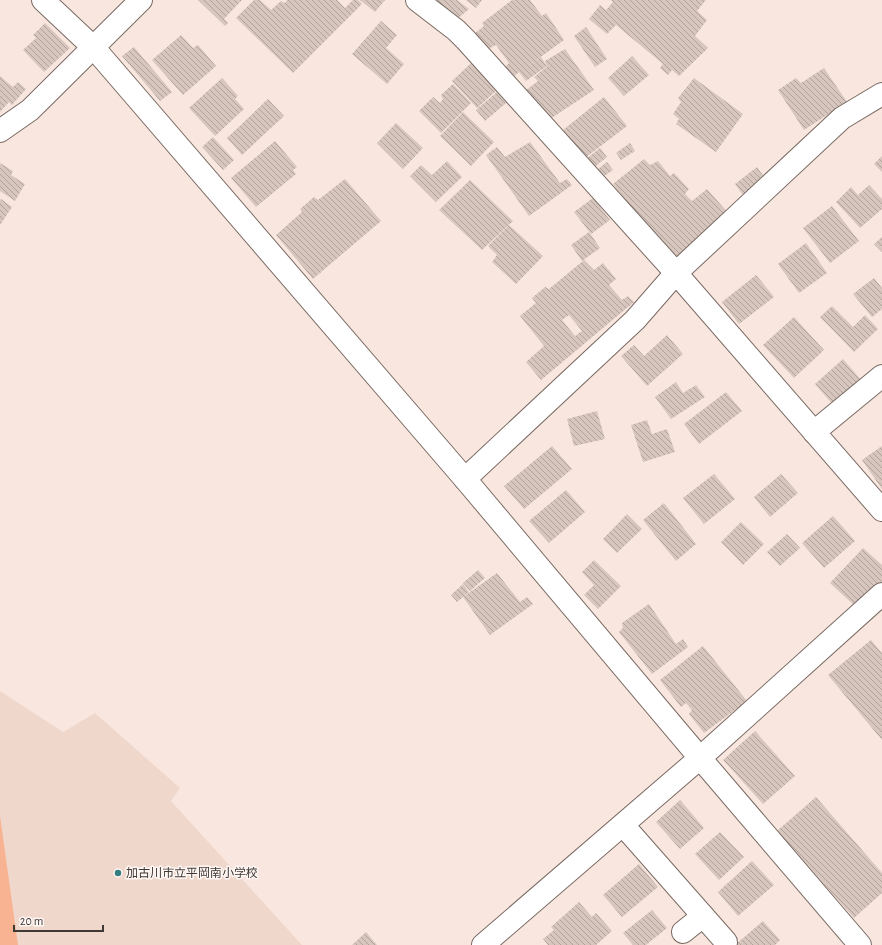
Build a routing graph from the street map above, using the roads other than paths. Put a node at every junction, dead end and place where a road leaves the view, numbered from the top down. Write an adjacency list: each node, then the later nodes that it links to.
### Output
1 (43, 0): 4 (street)
2 (141, 0): 4 (street)
3 (417, 0): 7 (street)
4 (94, 48): 6 (street); 10 (street)
5 (882, 94): 7 (street)
6 (0, 131)
7 (676, 273): 9 (street); 10 (street)
8 (882, 376): 9 (street)
9 (814, 432): 11 (street)
10 (465, 479): 13 (street)
11 (882, 510)
12 (882, 594): 13 (street)
13 (700, 758): 14 (street); 19 (street)
14 (622, 825): 15 (street); 18 (street)
15 (703, 916): 16 (street); 17 (street)
16 (683, 932)
17 (726, 942)
18 (483, 945)
19 (860, 945)

